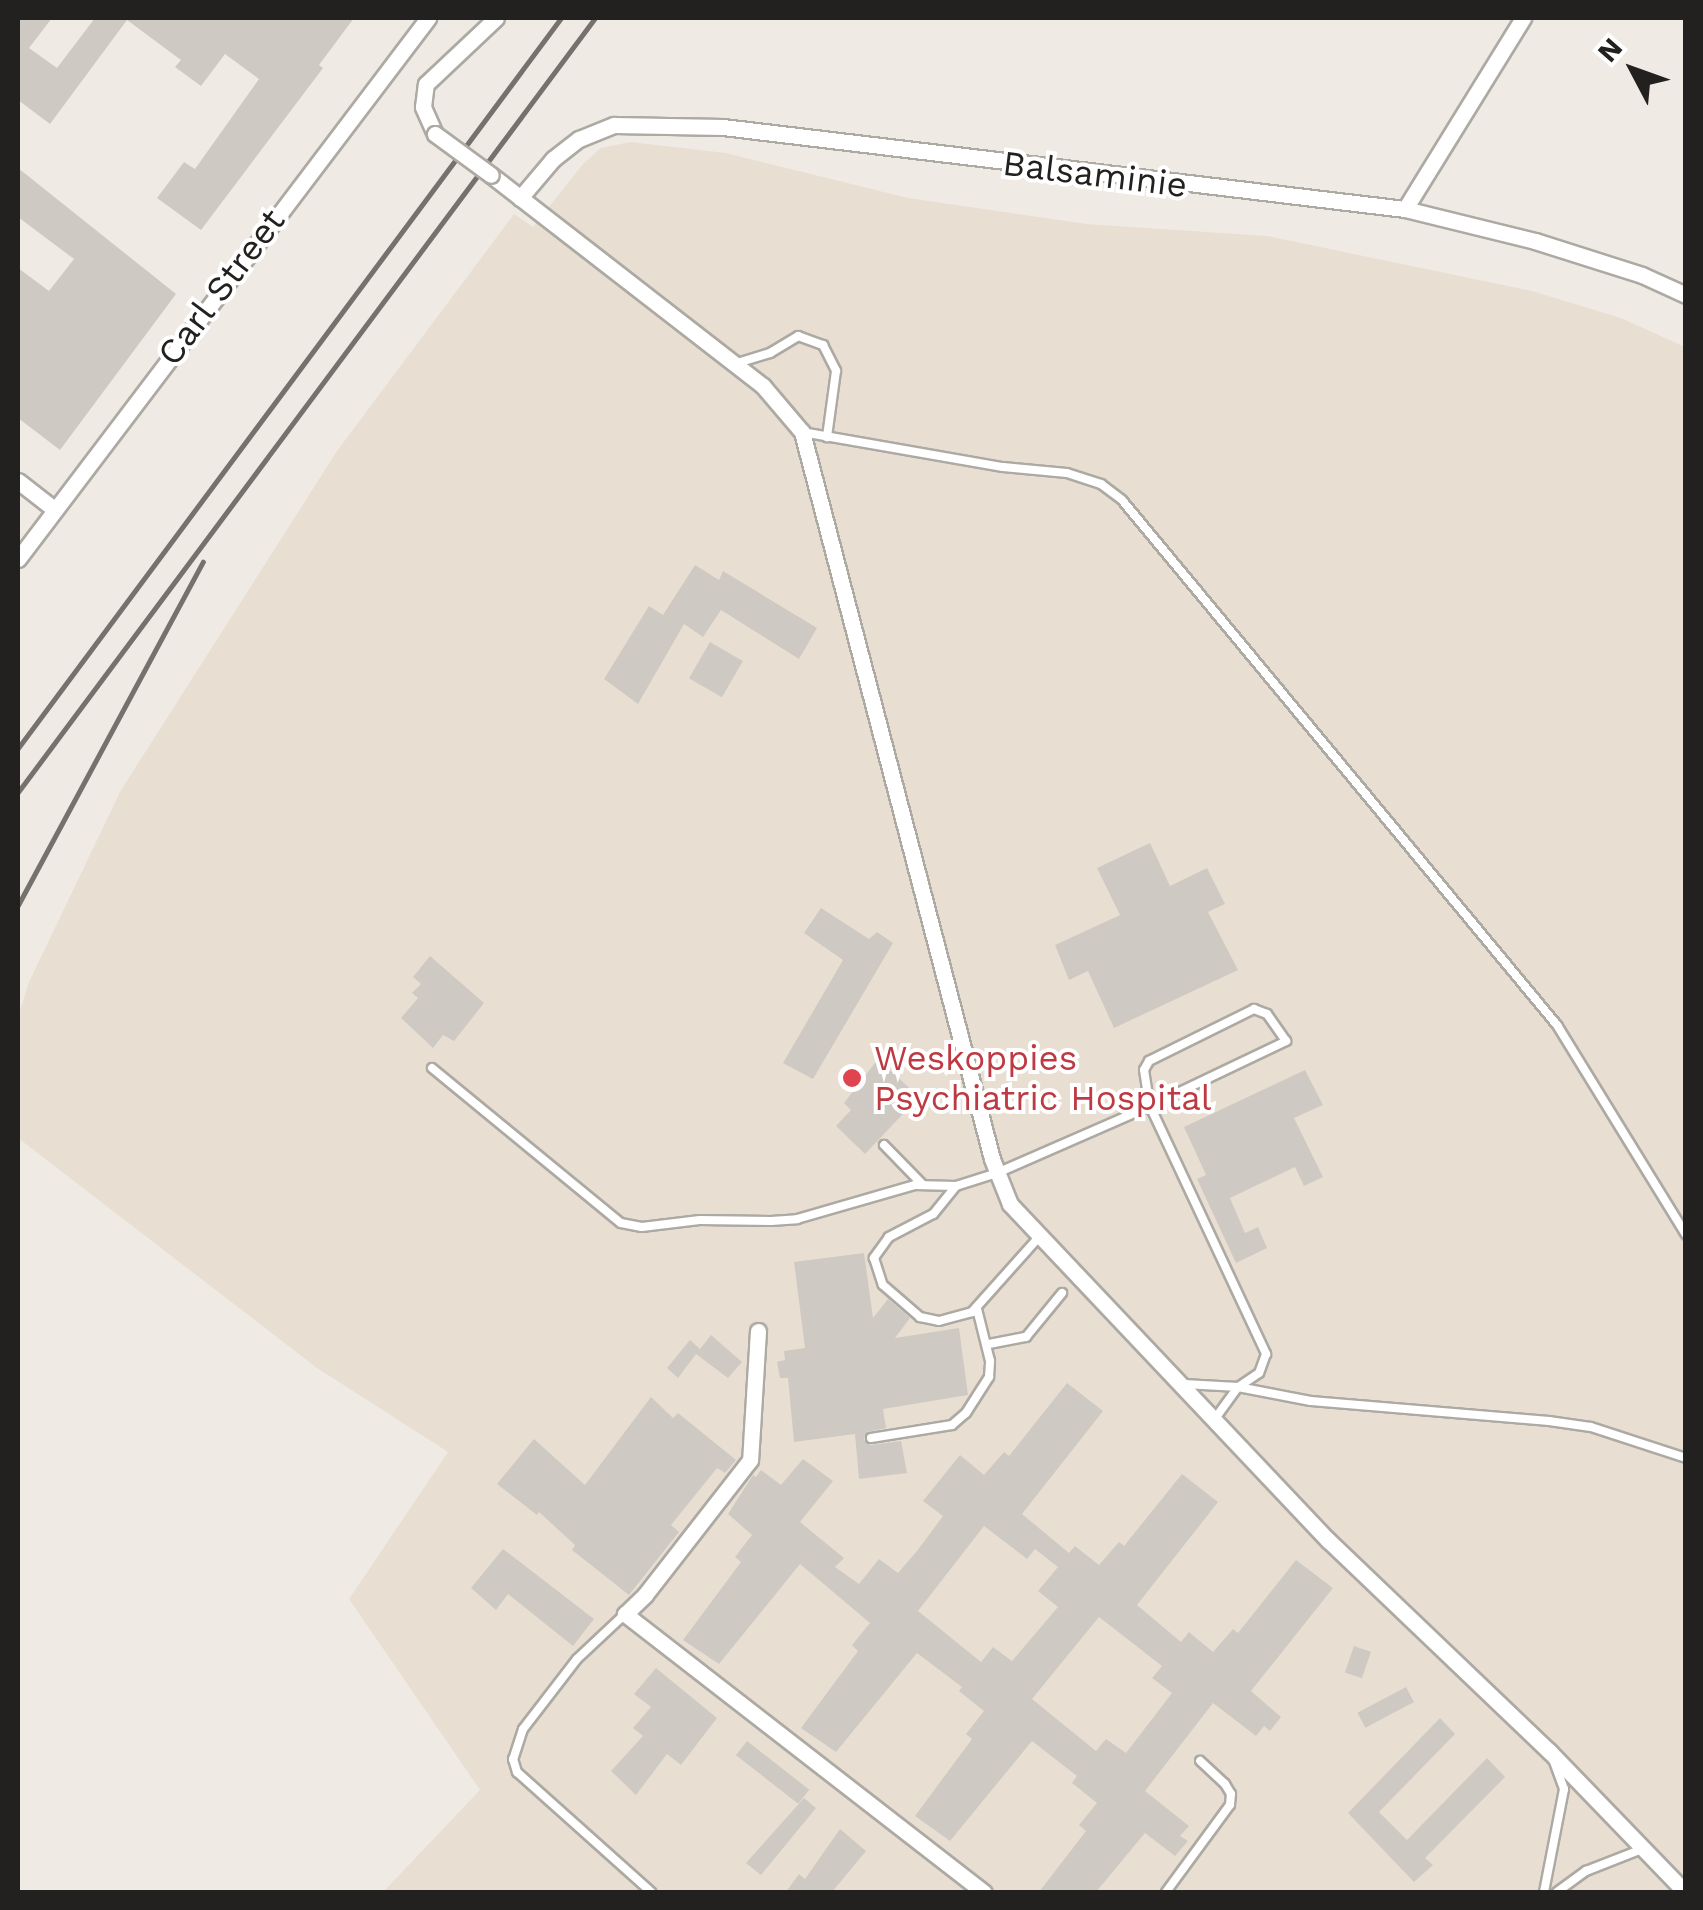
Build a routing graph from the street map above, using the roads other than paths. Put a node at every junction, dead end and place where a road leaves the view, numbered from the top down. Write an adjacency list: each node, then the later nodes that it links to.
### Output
1 (428, 18): 11 (street, Carl Street)
2 (496, 18): 4 (street, bridge)
3 (1522, 18): 5 (street)
4 (520, 198): 5 (street, Balsaminie); 7 (street)
5 (1406, 209): 6 (street, Balsaminie)
6 (1686, 295)
7 (734, 364): 8 (street); 9 (lane)
8 (802, 432): 9 (lane); 16 (street)
9 (827, 436): 20 (lane)
10 (18, 480): 11 (street)
11 (54, 509): 12 (street, Carl Street)
12 (18, 558)
13 (432, 1068): 17 (lane)
14 (1150, 1106): 14 (lane); 16 (lane); 26 (lane)
15 (884, 1145): 17 (lane)
16 (997, 1173): 18 (lane); 19 (street)
17 (922, 1184): 18 (lane)
18 (956, 1186): 22 (lane)
19 (1041, 1234): 22 (lane); 25 (street)
20 (1686, 1235)
21 (1062, 1294): 24 (lane)
22 (977, 1309): 24 (lane)
23 (758, 1331): 30 (street)
24 (989, 1344): 28 (lane)
25 (1184, 1384): 26 (lane); 27 (street)
26 (1238, 1387): 27 (lane); 29 (lane)
27 (1214, 1420): 31 (street)
28 (871, 1438)
29 (1686, 1458)
30 (625, 1614): 34 (lane); 35 (street)
31 (1550, 1751): 33 (street); 37 (lane)
32 (1200, 1760): 36 (lane)
33 (1642, 1849): 38 (lane); 39 (street)
34 (651, 1892)
35 (984, 1892)
36 (1166, 1892)
37 (1544, 1892)
38 (1556, 1892)
39 (1685, 1892)

